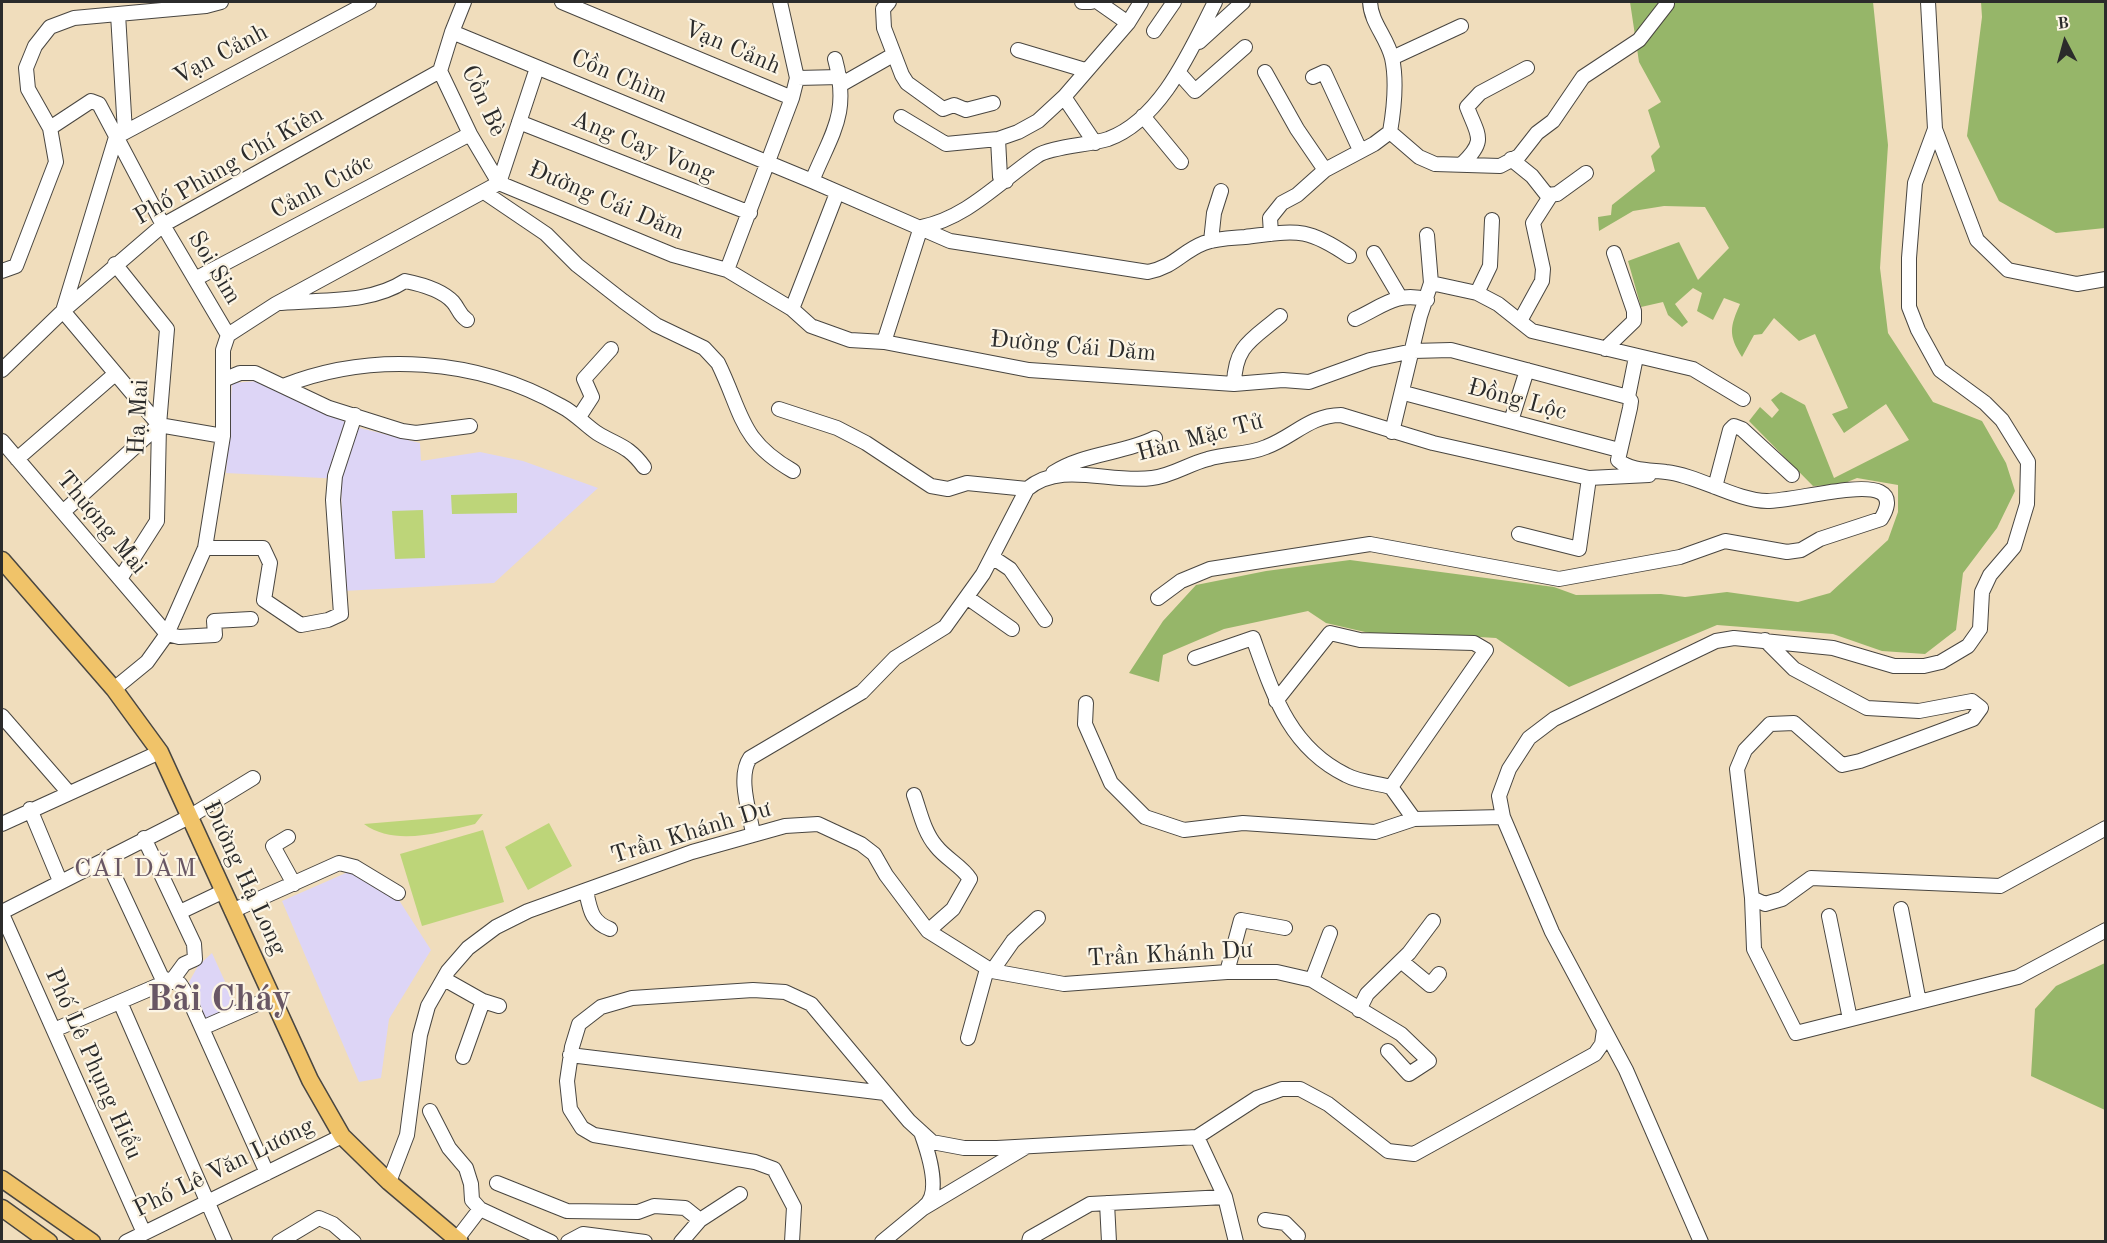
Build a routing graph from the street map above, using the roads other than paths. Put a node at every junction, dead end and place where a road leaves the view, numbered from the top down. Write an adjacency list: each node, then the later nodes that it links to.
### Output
1 (221, 2): 17 (street)
2 (369, 2): 47 (street, Vạn Cảnh)
3 (464, 2): 22 (street, Cồn Bè)
4 (562, 2): 39 (street, Vạn Cảnh)
5 (780, 2): 36 (street)
6 (889, 2): 26 (street)
7 (1082, 2): 8 (street)
8 (1091, 2)
9 (1098, 2): 19 (street)
10 (1142, 2): 19 (street)
11 (1174, 2): 21 (street)
12 (1215, 2): 25 (street)
13 (1243, 2): 25 (street)
14 (1370, 2): 27 (street)
15 (1928, 2): 45 (street)
16 (1667, 4): 52 (street)
17 (166, 5): 18 (street)
18 (118, 14): 44 (street); 47 (street)
19 (1128, 23): 31 (street)
20 (1461, 26): 27 (street)
21 (1154, 31)
22 (452, 32): 29 (street, Cồn Chìm); 32 (street, Cồn Bè)
23 (1245, 47): 34 (street)
24 (1018, 50): 31 (street)
25 (1190, 50): 34 (street)
26 (893, 56): 37 (street); 40 (street)
27 (1392, 58): 46 (street)
28 (835, 59): 37 (street)
29 (537, 68): 43 (street); 55 (street, Cồn Chìm)
30 (1527, 68): 54 (street)
31 (1085, 70): 38 (street)
32 (440, 71): 48 (street, Cồn Bè); 67 (street, Phố Phùng Chí Kiên)
33 (1265, 72): 56 (street)
34 (1179, 73): 41 (street)
35 (1313, 77): 51 (street)
36 (797, 78): 37 (street, Vạn Cảnh); 39 (street, Vạn Cảnh)
37 (841, 81): 58 (street)
38 (1064, 97): 49 (street); 50 (street)
39 (792, 98): 55 (street)
40 (993, 102)
41 (1143, 116): 50 (street); 53 (street)
42 (901, 117): 49 (street)
43 (519, 122): 60 (street); 65 (street, Ang Cay Vong)
44 (50, 128): 47 (street, Soi Sim); 77 (street)
45 (1935, 129): 79 (street); 138 (street)
46 (1390, 132): 51 (street); 54 (street)
47 (121, 134): 67 (street, Soi Sim); 86 (street)
48 (470, 134): 60 (street, Cồn Bè); 78 (street, Cảnh Cước)
49 (998, 139): 59 (street)
50 (1095, 143): 59 (street)
51 (1360, 150): 56 (street)
52 (1511, 159): 54 (street); 64 (street)
53 (1181, 162)
54 (1462, 164)
55 (769, 165): 58 (street, Cồn Chìm); 65 (street)
56 (1325, 170): 69 (street)
57 (1587, 173): 64 (street)
58 (812, 181): 63 (street, Cồn Chìm)
59 (1006, 181): 68 (street)
60 (499, 183): 62 (street, Đường Cái Dăm); 76 (street, Đường Cái Dăm)
61 (1221, 191): 71 (street)
62 (484, 192): 84 (street, Đường Cái Dăm); 119 (street)
63 (837, 193): 68 (street, Cồn Chìm); 85 (street)
64 (1551, 195): 90 (street)
65 (750, 213): 76 (street)
66 (1492, 220): 81 (street)
67 (163, 225): 75 (street, Phố Phùng Chí Kiên); 78 (street, Soi Sim)
68 (921, 227): 71 (street, Cồn Chìm); 92 (street)
69 (1271, 234): 71 (street); 74 (street)
70 (1427, 235): 80 (street)
71 (1211, 241)
72 (1614, 253): 94 (street)
73 (1374, 254): 82 (street)
74 (1349, 256)
75 (115, 264): 86 (street, Phố Phùng Chí Kiên); 110 (street, Hạ Mai)
76 (727, 270): 85 (street, Đường Cái Dăm)
77 (2, 272)
78 (195, 279): 91 (street, Soi Sim)
79 (2106, 279)
80 (1431, 283): 81 (street); 83 (street)
81 (1477, 293): 90 (street)
82 (1400, 297): 83 (street); 88 (street)
83 (1427, 300): 95 (street)
84 (276, 304): 89 (street); 91 (street, Đường Cái Dăm)
85 (792, 309): 92 (street, Đường Cái Dăm)
86 (63, 311): 97 (street, Phố Phùng Chí Kiên); 99 (street)
87 (1280, 316): 101 (street)
88 (1355, 319)
89 (467, 320)
90 (1520, 321): 94 (street)
91 (228, 335): 100 (street)
92 (884, 342): 101 (street, Đường Cái Dăm)
93 (611, 349): 108 (street)
94 (1605, 349): 96 (street)
95 (1413, 351): 98 (street, Đường Cái Dăm); 101 (street, Đường Cái Dăm); 103 (street)
96 (1636, 357): 104 (street); 105 (street)
97 (2, 370)
98 (1527, 370): 104 (street, Đường Cái Dăm); 109 (street)
99 (115, 374): 110 (street); 117 (street)
100 (223, 380): 102 (street); 113 (street)
101 (1234, 384)
102 (283, 386): 107 (street); 108 (street)
103 (1404, 393): 109 (street, Đồng Lộc); 112 (street)
104 (1628, 397): 116 (street)
105 (1743, 399)
106 (779, 409): 125 (street)
107 (355, 415): 111 (street); 128 (street)
108 (579, 417): 118 (street)
109 (1511, 421): 116 (street, Đồng Lộc)
110 (159, 425): 113 (street); 126 (street); 131 (street, Hạ Mai)
111 (470, 426)
112 (1392, 432): 121 (street, Hàn Mặc Tử); 123 (street, Hàn Mặc Tử)
113 (223, 436): 128 (street)
114 (1155, 438): 121 (street)
115 (2, 441): 117 (street, Thượng Mai)
116 (1619, 450): 120 (street)
117 (17, 459): 126 (street, Thượng Mai)
118 (644, 467)
119 (793, 471)
120 (1669, 472): 123 (street, Hàn Mặc Tử); 124 (street)
121 (1052, 475): 125 (street)
122 (1792, 475): 124 (street)
123 (1589, 478): 127 (street)
124 (1715, 487): 133 (street)
125 (1027, 489): 129 (street)
126 (63, 512): 131 (street, Thượng Mai)
127 (1519, 534)
128 (205, 548): 137 (street)
129 (992, 557): 132 (street); 135 (street)
130 (2, 560): 140 (main road, Đường Hạ Long)
131 (120, 579): 137 (street, Thượng Mai)
132 (968, 598): 136 (street); 155 (street)
133 (1158, 598)
134 (251, 619): 137 (street)
135 (1046, 620)
136 (1012, 629)
137 (167, 634): 140 (street)
138 (1765, 640): 151 (street); 164 (street)
139 (1195, 658): 141 (street)
140 (114, 689): 144 (main road, Đường Hạ Long)
141 (1276, 701): 146 (street); 146 (street)
142 (1086, 703): 152 (street)
143 (2, 716): 147 (street)
144 (160, 752): 147 (street); 150 (main road, Đường Hạ Long)
145 (253, 778): 150 (street)
146 (1391, 787): 152 (street)
147 (69, 793): 149 (street)
148 (914, 795): 175 (street)
149 (30, 809): 153 (street); 159 (street)
150 (189, 817): 157 (street); 162 (main road, Đường Hạ Long)
151 (1503, 817): 152 (street); 192 (street)
152 (1414, 819)
153 (2, 824)
154 (2106, 828): 164 (street)
155 (753, 834): 161 (street, Trần Khánh Dư); 175 (street, Trần Khánh Dư)
156 (288, 837): 160 (street)
157 (144, 838): 158 (street); 167 (street)
158 (106, 858): 159 (street); 181 (street)
159 (60, 881): 168 (street)
160 (294, 884): 163 (street); 166 (street)
161 (586, 891): 173 (street); 182 (street, Trần Khánh Dư)
162 (222, 892): 166 (main road, Đường Hạ Long); 167 (street)
163 (398, 893)
164 (1752, 898): 190 (street)
165 (1901, 909): 187 (street)
166 (232, 911): 184 (main road, Đường Hạ Long)
167 (180, 912): 181 (street)
168 (2, 913): 193 (street, Phố Lê Phụng Hiểu)
169 (1829, 916): 190 (street)
170 (1038, 918): 178 (street)
171 (1433, 921): 177 (street)
172 (1286, 928): 179 (street)
173 (610, 929)
174 (2106, 930): 187 (street)
175 (928, 931): 178 (street, Trần Khánh Dư)
176 (1330, 933): 183 (street)
177 (1401, 961): 180 (street); 189 (street)
178 (990, 970): 179 (street, Trần Khánh Dư); 194 (street)
179 (1227, 972): 183 (street, Trần Khánh Dư)
180 (1439, 974)
181 (172, 979): 186 (street); 191 (street)
182 (444, 979): 185 (street); 206 (street, Trần Khánh Dư)
183 (1312, 980): 189 (street, Trần Khánh Dư)
184 (273, 997): 191 (street); 201 (main road, Đường Hạ Long)
185 (483, 1000): 188 (street); 197 (street)
186 (120, 1002): 193 (street); 210 (street)
187 (1919, 1002): 190 (street)
188 (499, 1006)
189 (1359, 1010): 195 (street, Trần Khánh Dư)
190 (1850, 1019)
191 (202, 1028): 204 (street)
192 (1604, 1029): 202 (street); 236 (street)
193 (54, 1030): 218 (street, Phố Lê Phụng Hiểu)
194 (968, 1038)
195 (1388, 1050)
196 (570, 1055): 198 (street); 198 (street); 231 (street)
197 (463, 1057)
198 (885, 1094): 200 (street)
199 (430, 1111): 213 (street)
200 (922, 1133): 203 (street); 214 (street)
201 (342, 1136): 204 (street, Phố Lê Văn Lương); 206 (main road, Đường Hạ Long)
202 (1197, 1137): 203 (street); 209 (street)
203 (1028, 1146): 214 (street)
204 (267, 1173): 210 (street, Phố Lê Văn Lương)
205 (2, 1179): 223 (main road)
206 (389, 1182): 220 (main road, Đường Hạ Long)
207 (497, 1183): 215 (street)
208 (740, 1194): 216 (street)
209 (1225, 1197): 211 (street); 235 (street)
210 (208, 1200): 218 (street, Phố Lê Văn Lương); 225 (street)
211 (1107, 1203): 233 (street); 234 (street)
212 (2, 1208): 222 (main road)
213 (480, 1209): 220 (street); 228 (street)
214 (922, 1209): 232 (street)
215 (576, 1211): 216 (street); 221 (street)
216 (700, 1220): 230 (street)
217 (1265, 1220): 219 (street)
218 (144, 1233): 224 (street, Phố Lê Văn Lương)
219 (1298, 1236)
220 (459, 1240)
221 (569, 1241): 229 (street)
222 (49, 1242)
223 (92, 1242)
224 (126, 1242)
225 (225, 1242)
226 (279, 1242): 227 (street)
227 (354, 1242)
228 (551, 1242)
229 (645, 1242)
230 (681, 1242)
231 (792, 1242)
232 (882, 1242)
233 (1029, 1242)
234 (1109, 1242)
235 (1236, 1242)
236 (1701, 1242)

